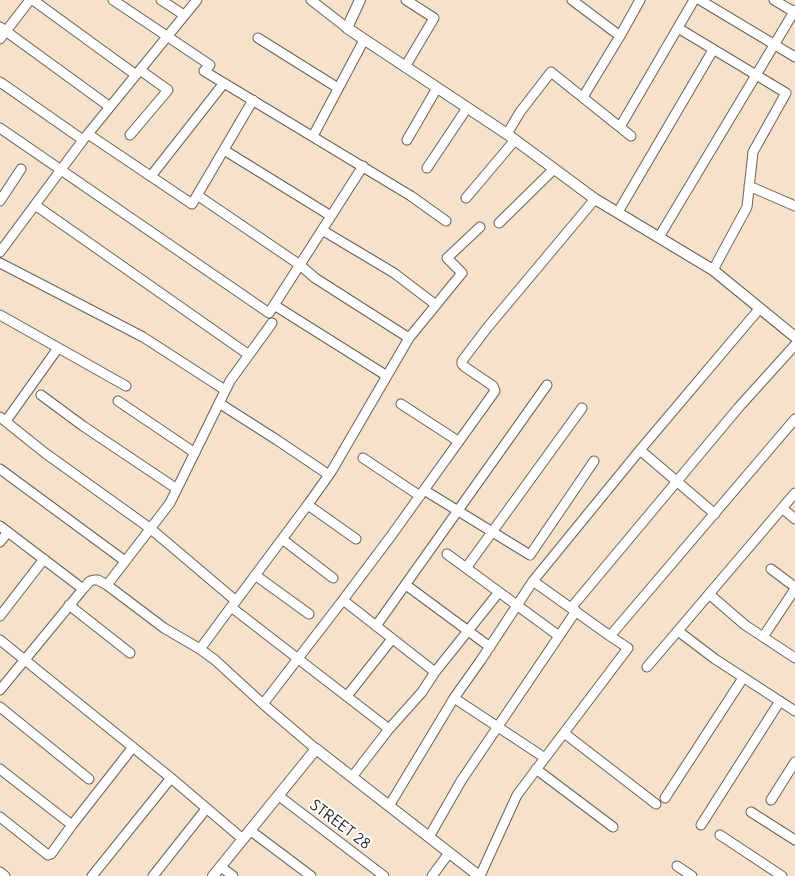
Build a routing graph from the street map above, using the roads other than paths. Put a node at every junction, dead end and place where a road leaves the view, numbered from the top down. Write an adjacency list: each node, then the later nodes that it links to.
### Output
1 (31, 0): 17 (street); 27 (street)
2 (113, 0): 19 (street)
3 (161, 0): 14 (street)
4 (197, 0): 14 (street)
5 (311, 0): 15 (street)
6 (360, 0): 15 (street)
7 (406, 0): 26 (street)
8 (572, 0): 18 (street)
9 (640, 0): 18 (street)
10 (694, 0): 16 (street)
11 (700, 0): 23 (street)
12 (774, 0): 13 (street)
13 (794, 11): 23 (street)
14 (184, 15): 19 (street)
15 (347, 28): 22 (street)
16 (678, 28): 24 (street); 37 (street)
17 (3, 29): 21 (street); 35 (street)
18 (620, 36): 33 (street)
19 (167, 37): 27 (street); 30 (street)
20 (258, 38): 31 (street)
21 (0, 39)
22 (364, 40): 26 (street); 31 (street)
23 (774, 44): 25 (street); 28 (street)
24 (713, 50): 28 (street); 59 (street)
25 (795, 57)
26 (405, 67): 32 (street)
27 (138, 72): 35 (street); 39 (street)
28 (756, 75): 52 (street); 65 (street)
29 (0, 82): 42 (street)
30 (224, 83): 34 (street); 51 (street)
31 (338, 88): 40 (street)
32 (437, 88): 36 (street); 44 (street)
33 (583, 97): 37 (street); 43 (street)
34 (253, 100): 40 (street); 45 (street)
35 (110, 107): 42 (street)
36 (467, 108): 43 (street); 47 (street)
37 (620, 127): 41 (street)
38 (0, 128): 50 (street)
39 (130, 135)
40 (313, 136): 46 (street)
41 (631, 136)
42 (86, 137): 50 (street); 51 (street)
43 (511, 137): 49 (street); 54 (street)
44 (407, 140)
45 (224, 150): 53 (street); 60 (street)
46 (363, 166): 60 (street); 61 (street)
47 (426, 168)
48 (21, 169): 56 (street)
49 (554, 169): 55 (street); 62 (street)
50 (61, 170): 57 (street); 70 (street)
51 (151, 176): 53 (street)
52 (749, 186): 58 (street); 69 (street)
53 (197, 195): 68 (street)
54 (466, 198)
55 (595, 199): 59 (street); 91 (street)
56 (0, 201)
57 (35, 205): 66 (street); 79 (street)
58 (795, 206)
59 (618, 212): 65 (street)
60 (331, 216): 64 (street)
61 (446, 221)
62 (499, 223)
63 (480, 227): 71 (street)
64 (322, 230): 68 (street); 71 (street)
65 (659, 237): 69 (street)
66 (0, 250)
67 (0, 263): 83 (street)
68 (300, 265): 70 (street); 76 (street)
69 (713, 270): 72 (street)
70 (274, 305): 80 (street)
71 (436, 305): 76 (street)
72 (760, 308): 75 (street); 92 (street)
73 (0, 314): 78 (street)
74 (272, 323): 79 (street)
75 (795, 337)
76 (408, 338): 80 (street)
77 (795, 345): 98 (street)
78 (58, 348): 81 (street); 89 (street)
79 (249, 355): 83 (street)
80 (387, 376): 97 (street)
81 (126, 386)
82 (547, 386): 104 (street)
83 (225, 390): 86 (street)
84 (42, 395): 99 (street)
85 (118, 401): 93 (street)
86 (219, 403): 93 (street); 97 (street)
87 (401, 404): 91 (street)
88 (582, 408): 110 (street)
89 (3, 419): 108 (street)
90 (795, 420): 105 (street)
91 (458, 441): 100 (street)
92 (640, 450): 98 (street); 121 (street)
93 (195, 453): 99 (street)
94 (363, 458): 100 (street)
95 (594, 461): 110 (street)
96 (0, 469): 116 (street)
97 (329, 475): 102 (street)
98 (676, 481): 105 (street); 132 (street)
99 (177, 489): 108 (street)
100 (422, 493): 104 (street); 128 (street)
101 (795, 494): 103 (street)
102 (308, 505): 111 (street); 112 (street)
103 (782, 508): 106 (street); 127 (street)
104 (459, 511): 110 (street); 123 (street)
105 (715, 514): 139 (street)
106 (795, 519)
107 (0, 526): 109 (street)
108 (151, 529): 116 (street); 129 (street)
109 (8, 532): 113 (street); 115 (street)
110 (493, 532): 117 (street)
111 (282, 539): 119 (street); 120 (street)
112 (356, 539)
113 (0, 542)
114 (447, 554): 117 (street)
115 (44, 559): 124 (street); 134 (street)
116 (125, 562): 122 (street)
117 (466, 568): 126 (street)
118 (771, 569): 125 (street)
119 (255, 575): 129 (street); 133 (street)
120 (333, 578)
121 (534, 581): 131 (street); 132 (street)
122 (107, 585): 124 (street); 144 (street)
123 (406, 585): 135 (street); 136 (street)
124 (83, 588): 130 (street)
125 (795, 588): 140 (street)
126 (499, 592): 131 (street); 136 (street)
127 (709, 594): 137 (street); 140 (street)
128 (343, 600): 135 (street); 147 (street)
129 (233, 604): 144 (street); 147 (street)
130 (69, 605): 145 (street); 148 (street)
131 (517, 605): 138 (street); 143 (street)
132 (573, 610): 138 (street); 139 (street)
133 (309, 614)
134 (0, 616)
135 (376, 626): 141 (street)
136 (468, 631): 143 (street); 150 (street)
137 (678, 631): 149 (street); 151 (street)
138 (559, 636): 159 (street)
139 (610, 636): 161 (street)
140 (763, 637): 146 (street)
141 (392, 639): 150 (street); 153 (street)
142 (0, 640): 148 (street)
143 (490, 647): 154 (street)
144 (200, 649): 156 (street)
145 (130, 653)
146 (795, 658)
147 (298, 659): 153 (street); 156 (street)
148 (25, 660): 152 (street); 162 (street)
149 (647, 667)
150 (435, 672): 160 (street)
151 (744, 678): 155 (street); 172 (street)
152 (0, 690)
153 (347, 696): 160 (street)
154 (454, 698): 159 (street); 175 (street)
155 (780, 701): 158 (street); 179 (street)
156 (263, 704): 163 (street)
157 (0, 707): 169 (street)
158 (795, 711)
159 (497, 727): 164 (street); 185 (street)
160 (389, 729): 168 (street)
161 (564, 733): 164 (street); 174 (street)
162 (133, 747): 170 (street); 180 (street)
163 (316, 750): 168 (street); 171 (street)
164 (545, 758): 167 (street)
165 (795, 762): 173 (street)
166 (0, 769): 180 (street)
167 (536, 769): 181 (street); 199 (street)
168 (352, 777): 175 (street)
169 (89, 778)
170 (171, 778): 176 (street); 192 (street)
171 (279, 796): 182 (street); 197 (street, STREET 28)
172 (665, 798)
173 (771, 800)
174 (656, 804)
175 (388, 806): 185 (street)
176 (206, 809): 183 (street); 193 (street)
177 (751, 812): 186 (street)
178 (0, 817): 180 (street)
179 (701, 824)
180 (72, 825)
181 (613, 827)
182 (251, 830): 189 (street); 196 (street)
183 (238, 835)
184 (720, 835): 201 (street)
185 (428, 837): 187 (street)
186 (795, 840)
187 (449, 854): 198 (street); 199 (street)
188 (677, 866): 200 (street)
189 (221, 867): 194 (street); 195 (street)
190 (0, 872): 191 (street)
191 (5, 876)
192 (92, 876)
193 (153, 876)
194 (214, 876)
195 (233, 876)
196 (310, 876)
197 (384, 876)
198 (432, 876)
199 (479, 876)
200 (692, 876)
201 (782, 876)

